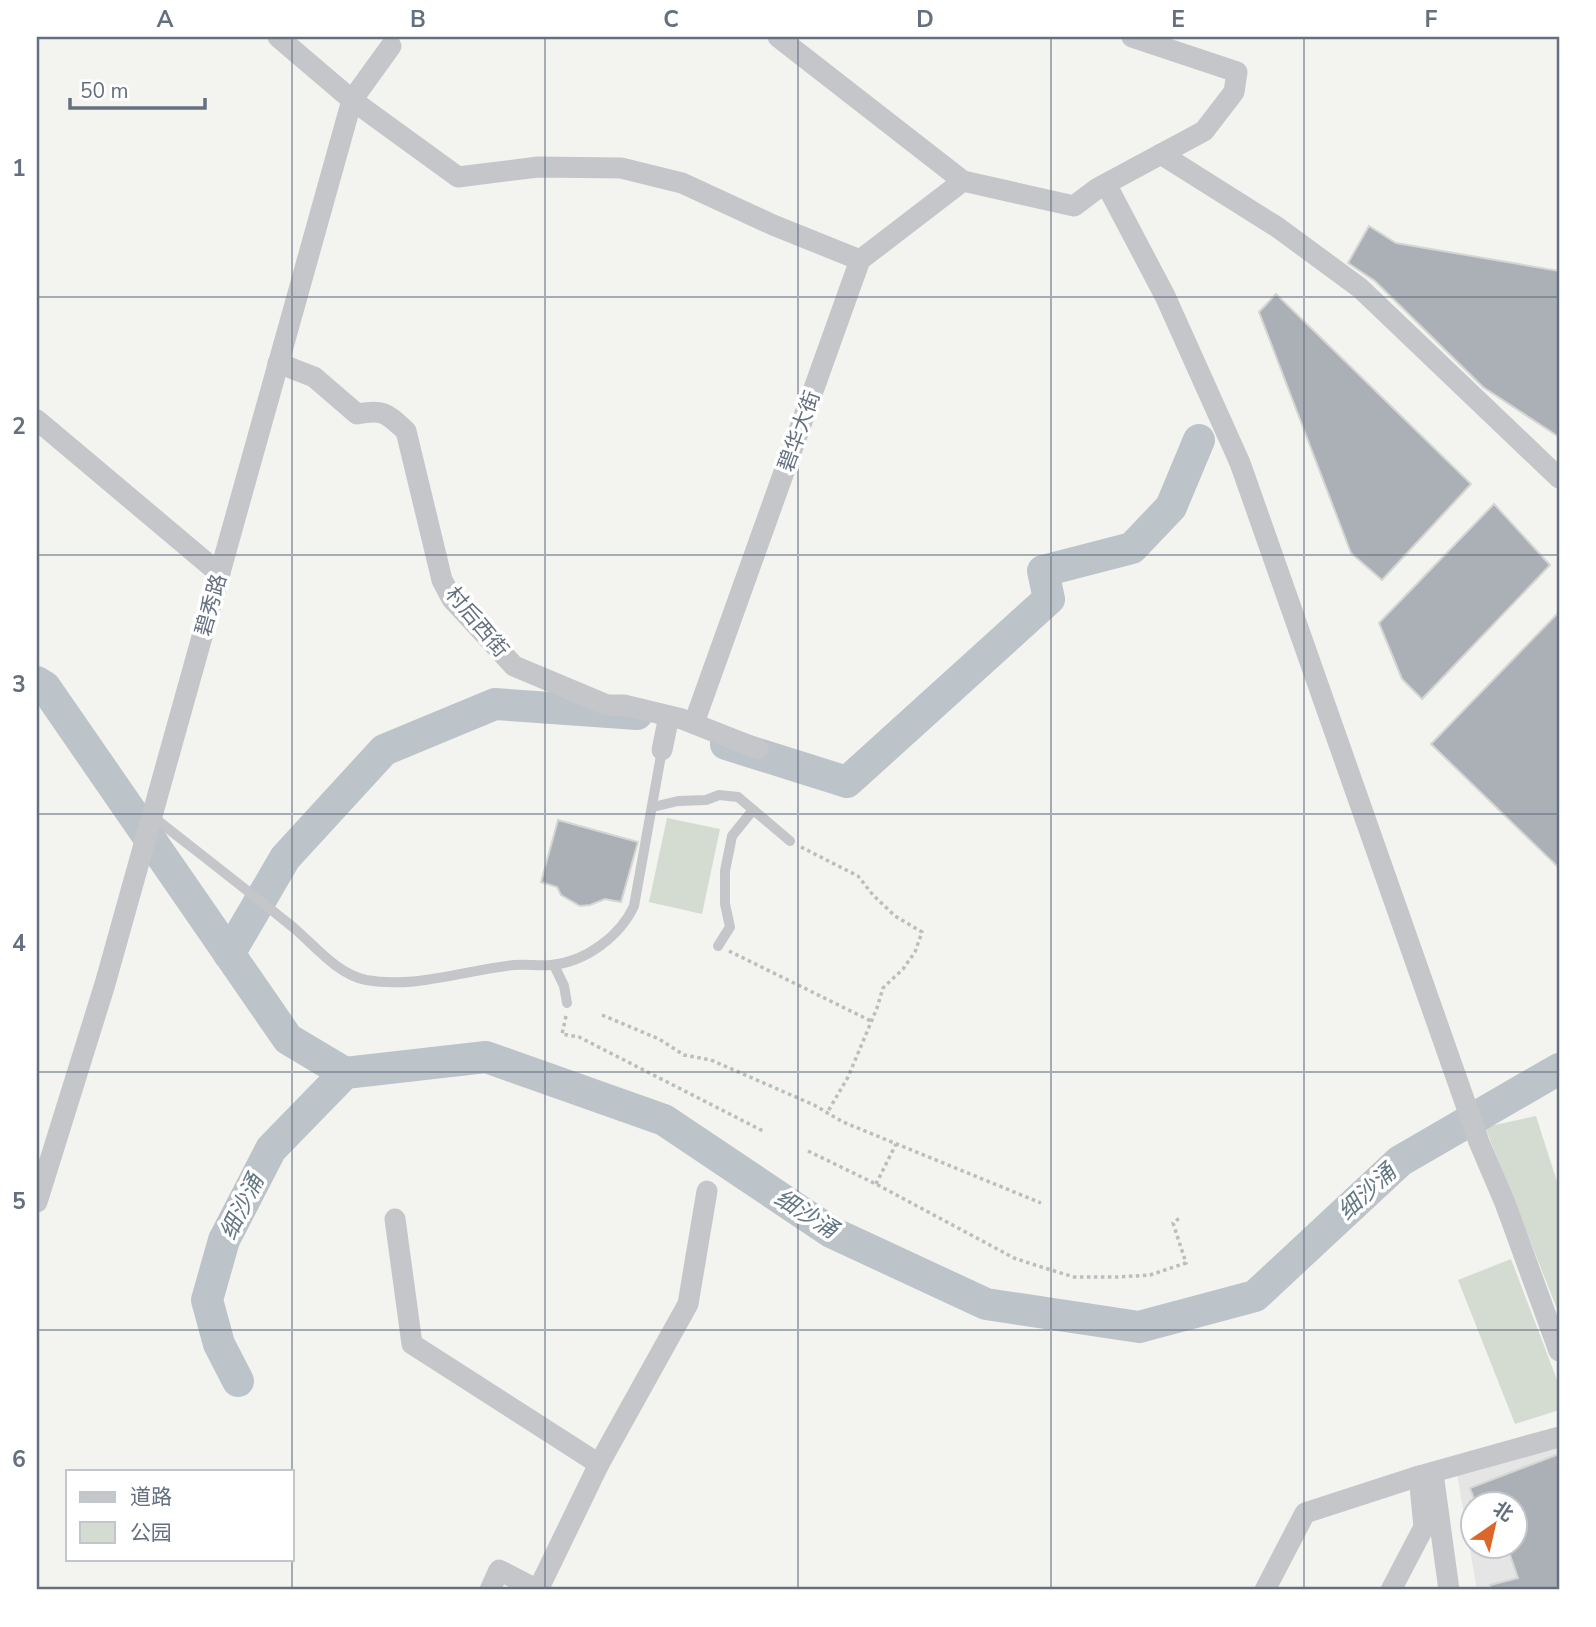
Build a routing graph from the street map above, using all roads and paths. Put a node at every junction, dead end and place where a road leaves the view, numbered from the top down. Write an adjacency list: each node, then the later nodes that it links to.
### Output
1 (278, 37): 5 (street)
2 (778, 37): 7 (street)
3 (1132, 37): 6 (street)
4 (391, 46): 5 (street)
5 (352, 100): 9 (street); 10 (street, 碧秀路)
6 (1161, 154): 8 (street); 12 (street)
7 (963, 181): 8 (street); 9 (street)
8 (1107, 184): 38 (street)
9 (860, 260): 15 (street, 碧华大街)
10 (278, 363): 13 (street, 碧秀路); 14 (street, 村后西街)
11 (37, 420): 13 (street)
12 (1559, 478)
13 (220, 574): 20 (street, 碧秀路)
14 (669, 716): 15 (street, 村后西街); 17 (street)
15 (694, 723): 16 (street, 村后西街)
16 (758, 749)
17 (662, 750): 18 (lane)
18 (653, 807): 19 (lane); 23 (lane)
19 (753, 810): 21 (lane); 22 (lane)
20 (152, 816): 23 (lane); 34 (street, 碧秀路)
21 (790, 841): 26 (path)
22 (718, 946): 26 (path)
23 (554, 965): 24 (lane)
24 (567, 1003)
25 (602, 1014): 28 (path)
26 (871, 1021): 28 (path)
27 (565, 1022): 29 (path)
28 (827, 1113): 30 (path)
29 (763, 1131)
30 (896, 1144): 32 (path); 35 (path)
31 (808, 1151): 32 (path)
32 (876, 1184): 36 (path)
33 (707, 1191): 40 (street)
34 (37, 1202)
35 (1041, 1203)
36 (1181, 1217)
37 (395, 1219): 40 (street)
38 (1559, 1351)
39 (1559, 1437): 41 (street)
40 (599, 1464): 43 (street)
41 (1426, 1474): 44 (street); 45 (street); 46 (street)
42 (490, 1590): 43 (street)
43 (538, 1590)
44 (1265, 1590)
45 (1391, 1590)
46 (1449, 1590)

